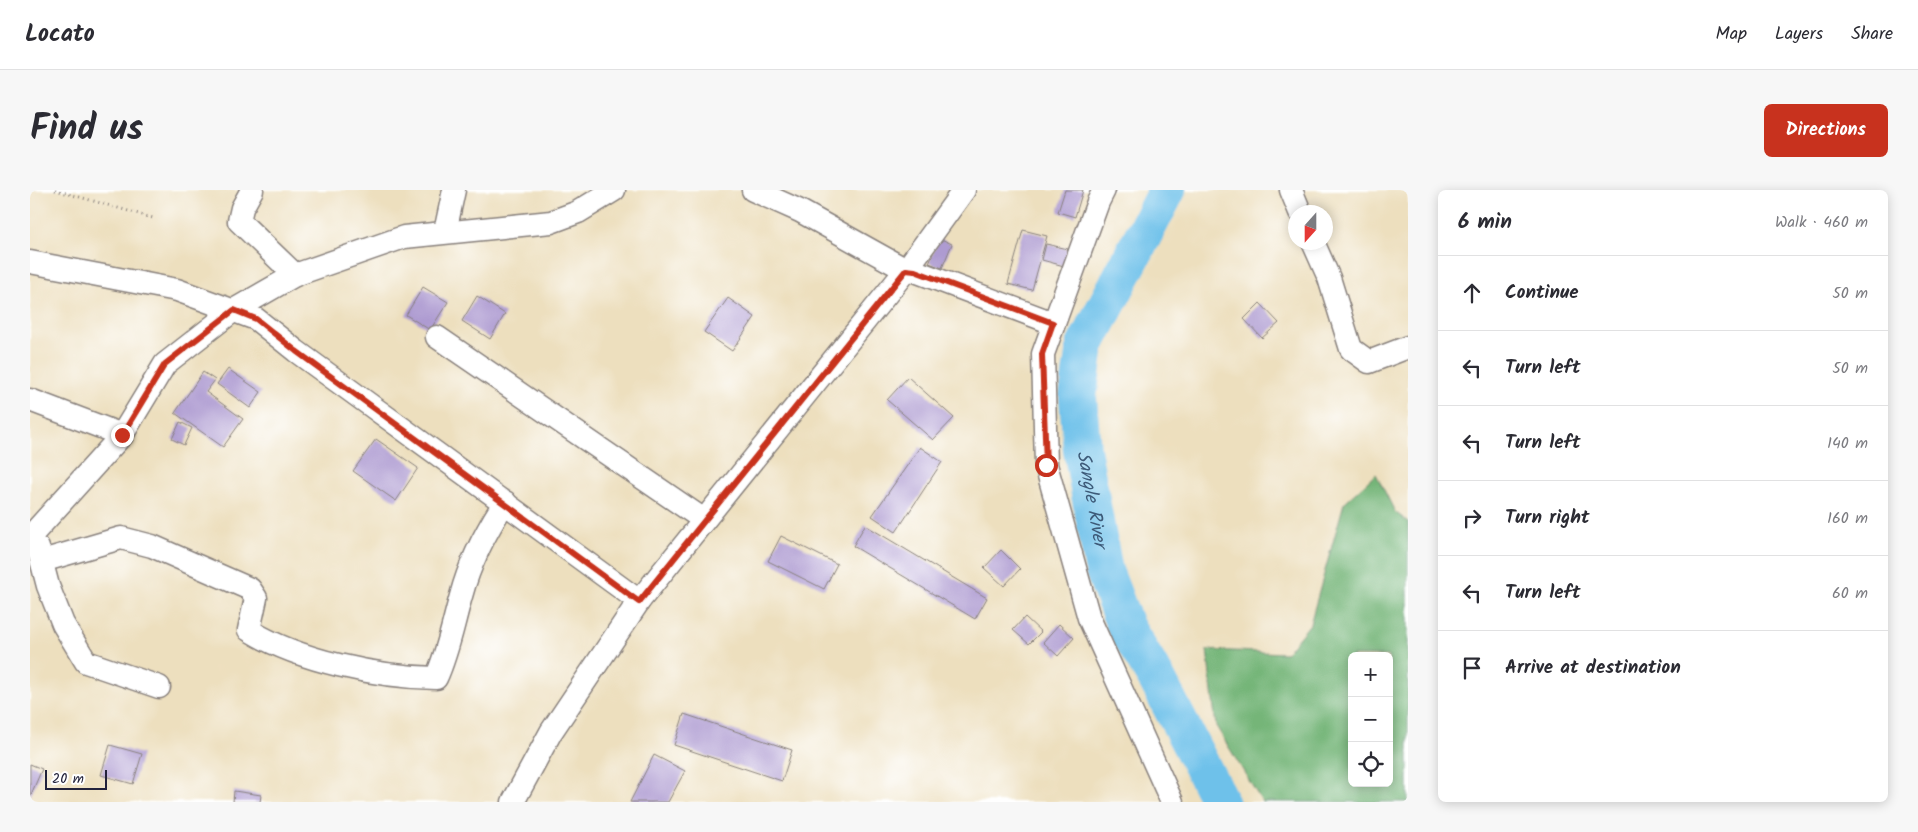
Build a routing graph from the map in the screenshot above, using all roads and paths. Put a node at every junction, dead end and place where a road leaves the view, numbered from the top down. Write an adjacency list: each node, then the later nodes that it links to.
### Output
1 (54, 190): 10 (path)
2 (252, 190): 15 (street)
3 (454, 190): 11 (street)
4 (614, 190): 11 (street)
5 (753, 190): 14 (street)
6 (964, 190): 14 (street)
7 (1104, 190): 17 (street)
8 (1290, 190): 9 (street)
9 (1297, 205)
10 (153, 218)
11 (445, 232): 15 (street)
12 (1316, 250): 19 (street)
13 (30, 262): 16 (street)
14 (906, 270): 17 (street); 23 (street)
15 (295, 275): 16 (street)
16 (234, 310): 21 (street); 22 (street)
17 (1053, 323): 29 (street)
18 (437, 337): 23 (street)
19 (1408, 347)
20 (30, 400): 21 (street)
21 (122, 435): 24 (street)
22 (505, 502): 25 (street); 26 (street)
23 (704, 520): 26 (street)
24 (32, 535): 25 (street)
25 (42, 561): 27 (street)
26 (639, 602): 28 (street)
27 (158, 687)
28 (513, 802)
29 (1172, 802)

